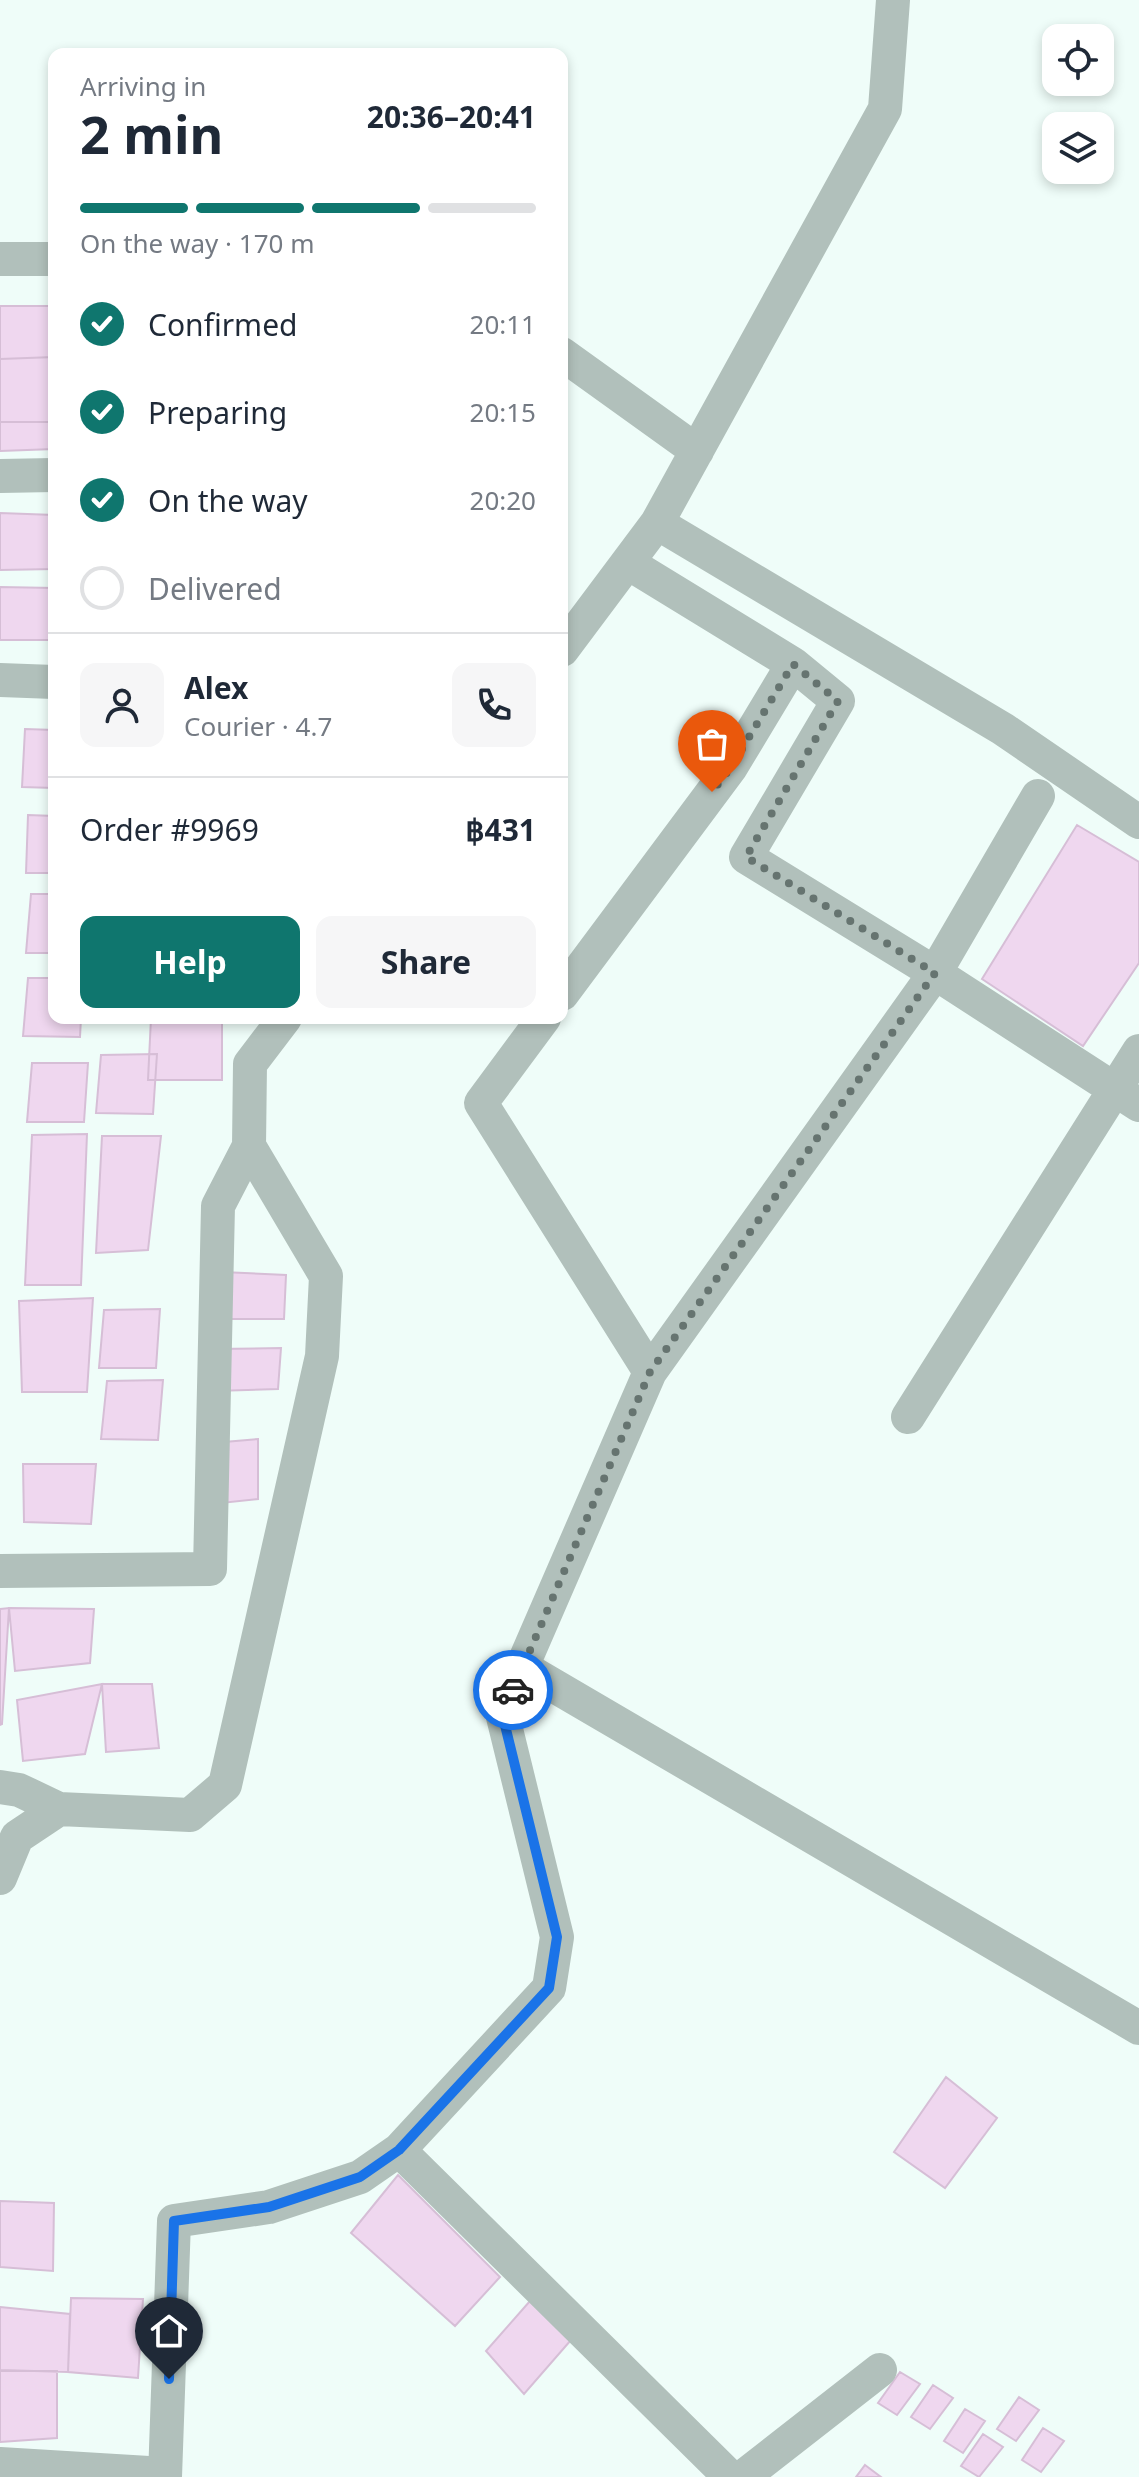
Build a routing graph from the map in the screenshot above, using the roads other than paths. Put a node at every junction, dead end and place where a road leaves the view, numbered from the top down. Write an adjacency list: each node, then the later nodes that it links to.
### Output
1 (893, 0): 5 (street)
2 (0, 259): 3 (street)
3 (48, 259)
4 (568, 358): 5 (street)
5 (697, 451): 8 (street)
6 (48, 475): 7 (street)
7 (0, 476)
8 (657, 523): 9 (street); 15 (street)
9 (628, 563): 10 (street); 11 (street)
10 (568, 637)
11 (793, 664): 16 (street); 17 (street)
12 (0, 680): 13 (street)
13 (48, 682)
14 (1038, 796): 16 (street)
15 (1139, 822)
16 (935, 973): 21 (street); 23 (street)
17 (568, 986)
18 (280, 1024): 22 (street)
19 (540, 1024): 23 (street)
20 (1139, 1051): 21 (street)
21 (1126, 1097): 24 (street)
22 (249, 1146): 25 (street); 28 (street)
23 (650, 1372): 26 (street)
24 (908, 1417)
25 (0, 1571)
26 (522, 1667): 30 (street); 31 (street)
27 (0, 1787): 28 (street)
28 (59, 1809): 29 (street)
29 (0, 1878)
30 (1139, 2028)
31 (399, 2150): 34 (street); 35 (street)
32 (880, 2370): 36 (street)
33 (0, 2464): 34 (street)
34 (165, 2475)
35 (730, 2477)
36 (743, 2477)

